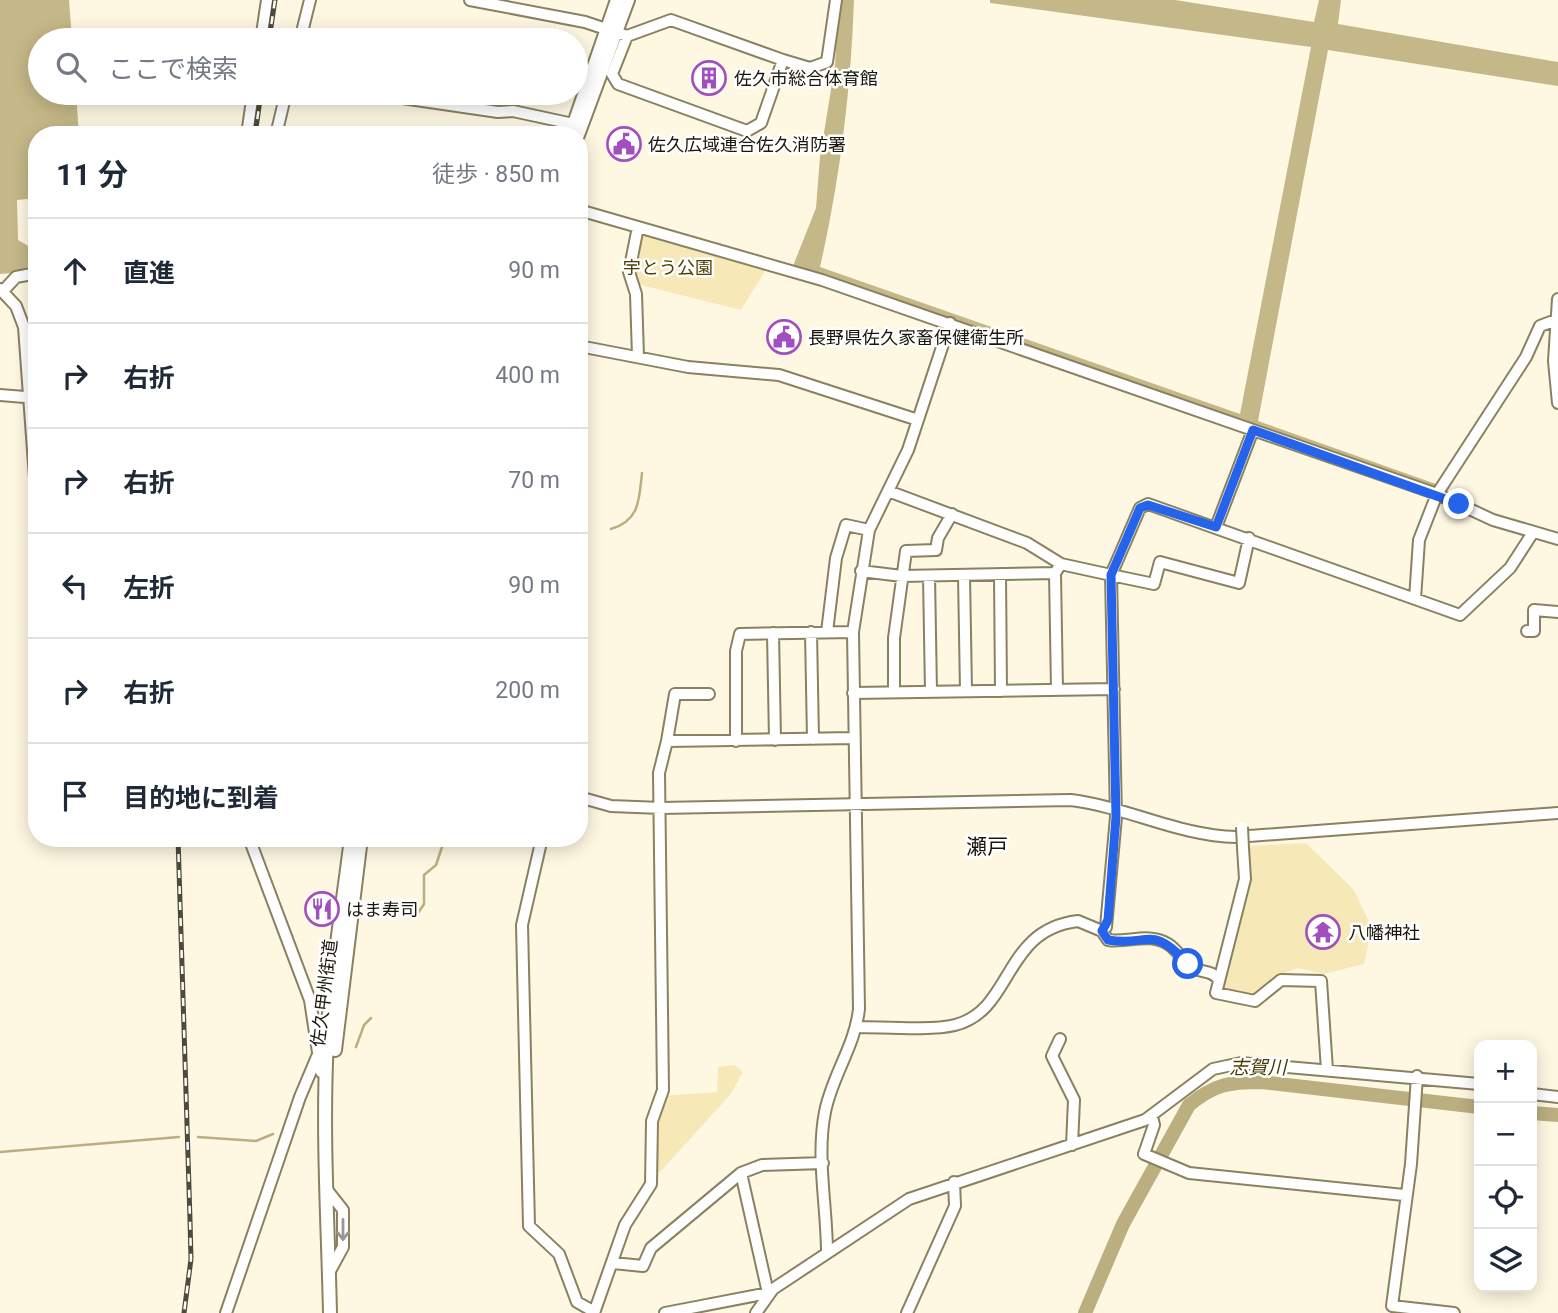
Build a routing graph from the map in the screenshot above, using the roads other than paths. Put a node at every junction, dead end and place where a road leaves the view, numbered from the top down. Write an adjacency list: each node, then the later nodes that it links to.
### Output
1 (267, 0): 7 (street)
2 (310, 0): 8 (street)
3 (470, 0): 9 (street)
4 (617, 0): 9 (main road)
5 (628, 0): 9 (main road)
6 (836, 0): 10 (street)
7 (263, 28)
8 (303, 28)
9 (617, 32): 10 (street); 10 (street); 11 (main road)
10 (783, 61)
11 (588, 99)
12 (251, 105): 16 (street)
13 (283, 105): 17 (street)
14 (468, 105): 18 (street)
15 (585, 105): 19 (main road)
16 (248, 126)
17 (278, 126)
18 (559, 126)
19 (576, 126)
20 (588, 213): 21 (street)
21 (638, 227): 26 (street); 28 (street)
22 (28, 275): 23 (street)
23 (1, 290): 29 (street)
24 (1558, 299): 25 (street)
25 (1556, 320): 32 (street); 36 (street)
26 (950, 323): 33 (street); 34 (street)
27 (588, 348): 28 (street)
28 (638, 356): 33 (street)
29 (28, 359)
30 (0, 396): 31 (street)
31 (28, 398)
32 (1558, 403)
33 (918, 420): 35 (street)
34 (1253, 430): 36 (street); 38 (street)
35 (888, 491): 37 (street); 39 (street)
36 (1437, 494): 40 (street); 50 (street)
37 (952, 514): 43 (street); 48 (street)
38 (1216, 527): 41 (street); 47 (street)
39 (870, 530): 44 (street); 54 (street)
40 (1532, 534): 42 (street); 50 (street)
41 (1249, 538): 47 (street); 50 (street)
42 (1558, 539)
43 (1058, 568): 45 (street); 47 (street); 58 (street)
44 (861, 571): 48 (street); 55 (street)
45 (1000, 574): 46 (street); 60 (street)
46 (964, 575): 49 (street); 59 (street)
47 (1111, 575): 57 (street)
48 (902, 576): 49 (street); 61 (street)
49 (929, 576): 62 (street)
50 (1415, 599)
51 (1558, 612): 52 (street)
52 (1527, 631)
53 (811, 632): 54 (street); 56 (street); 66 (street)
54 (827, 632): 55 (street)
55 (853, 632): 63 (street)
56 (773, 633): 67 (street); 69 (street)
57 (1114, 689): 58 (street); 73 (street)
58 (1057, 690): 60 (street)
59 (966, 691): 60 (street); 62 (street)
60 (1002, 691)
61 (894, 692): 62 (street); 63 (street)
62 (931, 692)
63 (853, 693): 65 (street)
64 (709, 694): 68 (street)
65 (854, 738): 66 (street); 71 (street)
66 (814, 739): 67 (street)
67 (775, 740): 69 (street)
68 (667, 741): 69 (street); 72 (street)
69 (736, 741)
70 (588, 800): 72 (street)
71 (855, 804): 72 (street); 73 (street); 82 (street)
72 (661, 808): 99 (street)
73 (1115, 809): 74 (street); 80 (street)
74 (1558, 813)
75 (1242, 827): 81 (street, bridge)
76 (252, 847): 84 (street)
77 (351, 847): 84 (main road, 佐久甲州街道)
78 (360, 847): 85 (main road, 佐久甲州街道)
79 (540, 847): 101 (street)
80 (1102, 931): 81 (street); 82 (street)
81 (1218, 979): 86 (street)
82 (857, 1027): 94 (street)
83 (1060, 1039): 92 (street)
84 (323, 1047): 85 (street); 93 (main road, 佐久甲州街道); 102 (street)
85 (333, 1068): 93 (main road, 佐久甲州街道)
86 (1327, 1070): 87 (street); 91 (street)
87 (1416, 1078): 88 (street); 97 (street)
88 (1474, 1084)
89 (1537, 1095): 90 (street)
90 (1558, 1097)
91 (1152, 1116): 92 (street); 97 (street)
92 (1072, 1145): 96 (street)
93 (328, 1153): 103 (main road, 佐久甲州街道)
94 (823, 1163): 95 (street); 98 (street)
95 (741, 1173): 99 (street); 100 (street)
96 (954, 1182): 98 (street); 106 (street)
97 (1404, 1195): 107 (street)
98 (827, 1253): 100 (street)
99 (613, 1263): 101 (street)
100 (768, 1293): 104 (street); 105 (street)
101 (593, 1312)
102 (226, 1313)
103 (330, 1313)
104 (665, 1313)
105 (757, 1313)
106 (907, 1313)
107 (1454, 1313)

